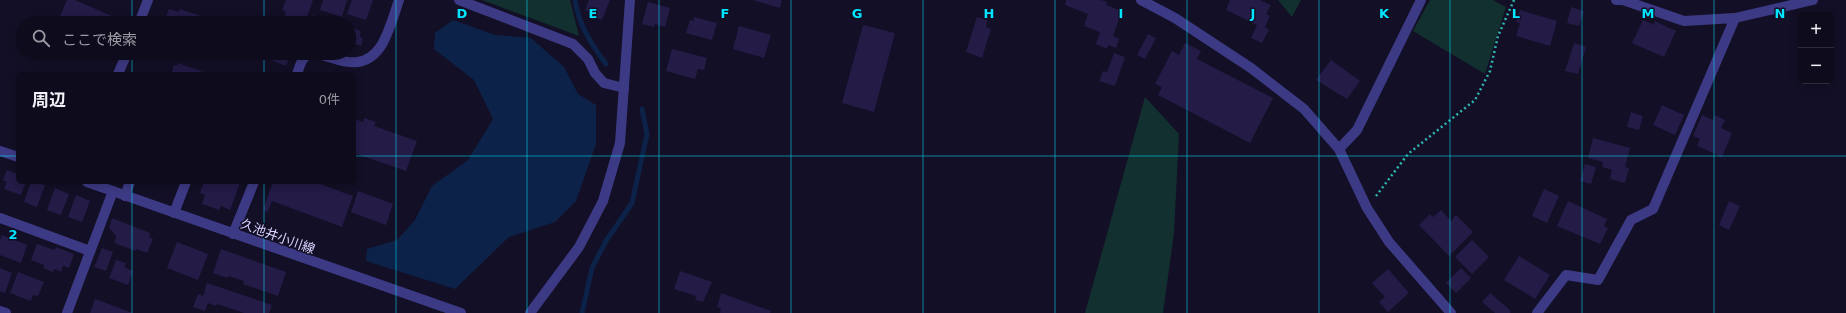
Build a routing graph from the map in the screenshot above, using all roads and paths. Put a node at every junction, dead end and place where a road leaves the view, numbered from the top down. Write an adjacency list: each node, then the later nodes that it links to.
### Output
1 (148, 0): 10 (street)
2 (399, 0): 14 (street)
3 (459, 0): 17 (street)
4 (630, 0): 17 (street)
5 (1141, 0): 18 (street)
6 (1421, 0): 18 (street)
7 (1514, 0): 27 (path)
8 (1616, 0): 11 (street)
9 (1813, 0): 11 (street)
10 (142, 16)
11 (1735, 18): 38 (street)
12 (124, 60): 15 (street)
13 (302, 60): 16 (street)
14 (337, 60)
15 (119, 72)
16 (298, 72)
17 (624, 88): 36 (street)
18 (1339, 148): 27 (street)
19 (0, 151): 20 (street)
20 (16, 156)
21 (93, 184): 25 (street, 久池井小川線)
22 (129, 184): 26 (street)
23 (185, 184): 28 (street)
24 (253, 184): 30 (street)
25 (113, 191): 26 (street, 久池井小川線); 31 (street)
26 (125, 196): 28 (street, 久池井小川線)
27 (1368, 208): 37 (street)
28 (174, 213): 30 (street, 久池井小川線)
29 (0, 218): 31 (street)
30 (233, 234): 35 (street, 久池井小川線)
31 (90, 251): 34 (street)
32 (0, 311): 33 (street)
33 (6, 313)
34 (67, 313)
35 (461, 313)
36 (530, 313)
37 (1451, 313)
38 (1537, 313)

